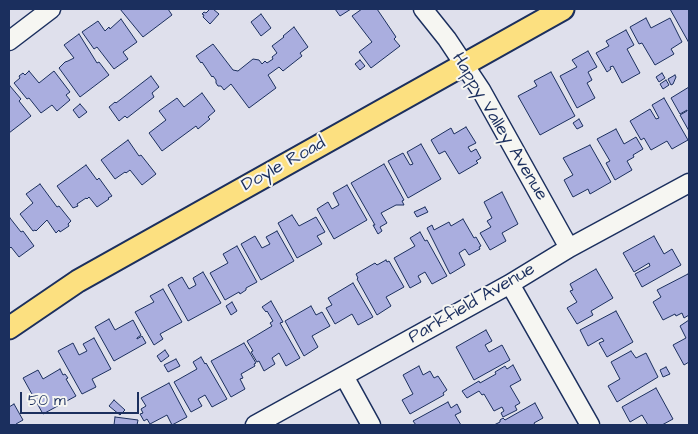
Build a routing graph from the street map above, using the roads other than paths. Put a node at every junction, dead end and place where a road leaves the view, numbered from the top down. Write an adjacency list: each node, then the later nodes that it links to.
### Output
1 (51, 9): 4 (street)
2 (423, 9): 5 (street, Happy Valley Avenue)
3 (564, 9): 5 (main road, Doyle Road)
4 (9, 41)
5 (464, 65): 7 (street, Happy Valley Avenue); 9 (main road, Doyle Road)
6 (686, 190): 7 (street, Parkfield Avenue)
7 (569, 248): 8 (street, Parkfield Avenue)
8 (510, 284): 10 (street, Parkfield Avenue); 13 (street)
9 (9, 328)
10 (344, 376): 11 (street, Parkfield Avenue); 12 (street)
11 (255, 425)
12 (371, 425)
13 (590, 425)

